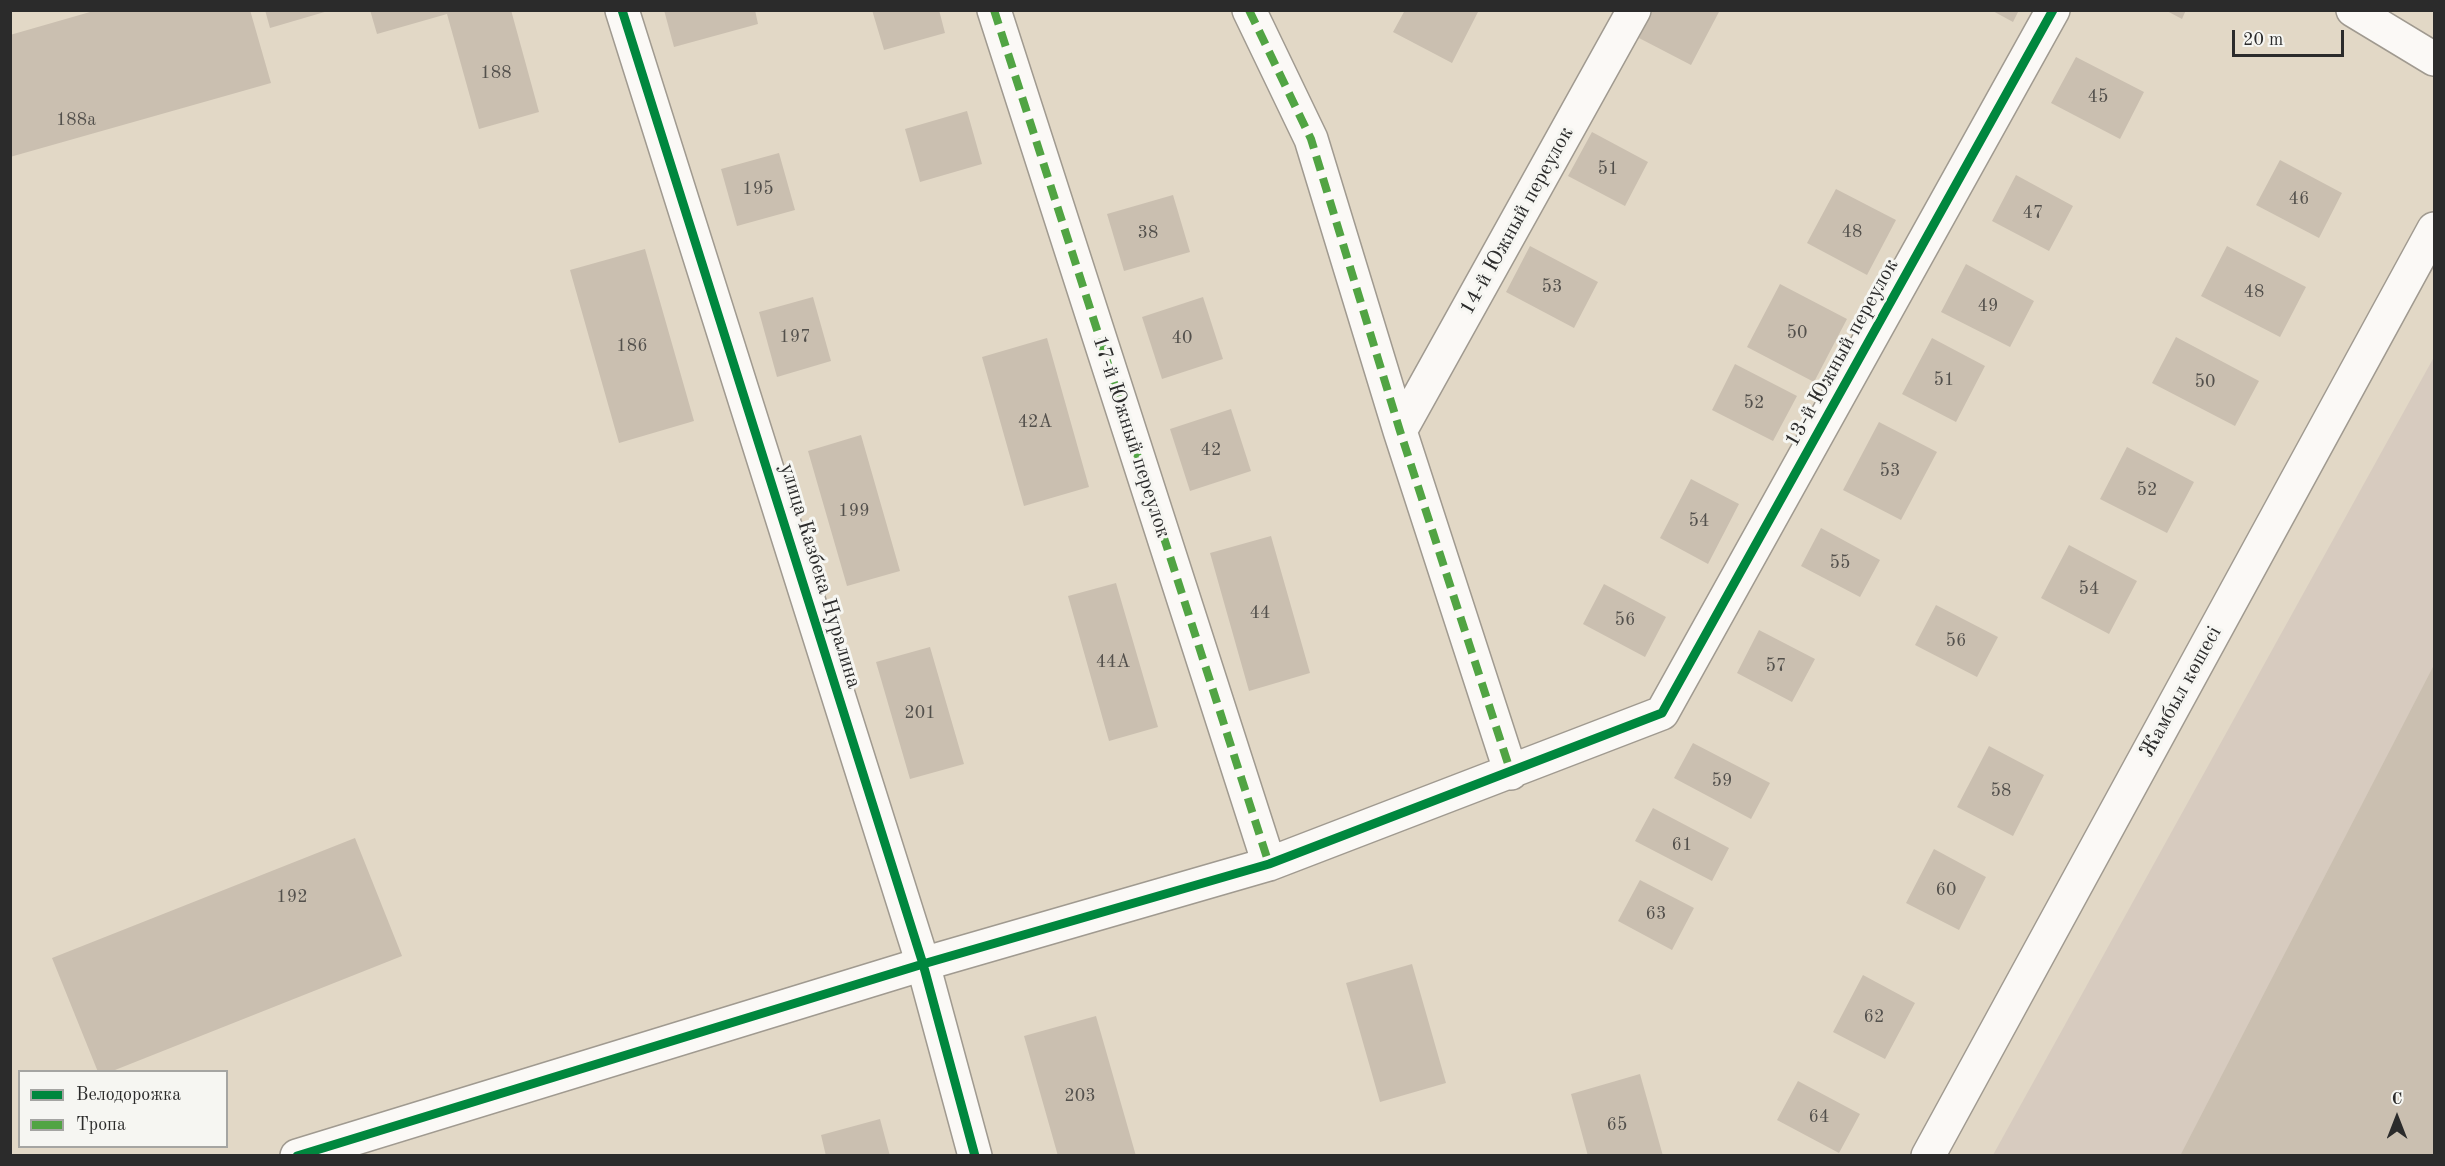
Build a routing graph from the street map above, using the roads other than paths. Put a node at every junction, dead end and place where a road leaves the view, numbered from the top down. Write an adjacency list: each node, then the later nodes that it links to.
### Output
1 (622, 10): 12 (street, улица Казбека Нуралина)
2 (994, 10): 11 (street, 17-й Южный переулок)
3 (1249, 10): 9 (street)
4 (1634, 10): 9 (street, 14-й Южный переулок)
5 (2053, 10): 10 (street, 13-й Южный переулок)
6 (2353, 10): 7 (street)
7 (2434, 59)
8 (2434, 230): 15 (street, Жамбыл көшесі)
9 (1400, 431): 10 (street)
10 (1512, 773): 11 (street)
11 (1269, 864): 12 (street)
12 (923, 964): 13 (street); 14 (street, улица Казбека Нуралина)
13 (297, 1155)
14 (975, 1155)
15 (1928, 1155)

